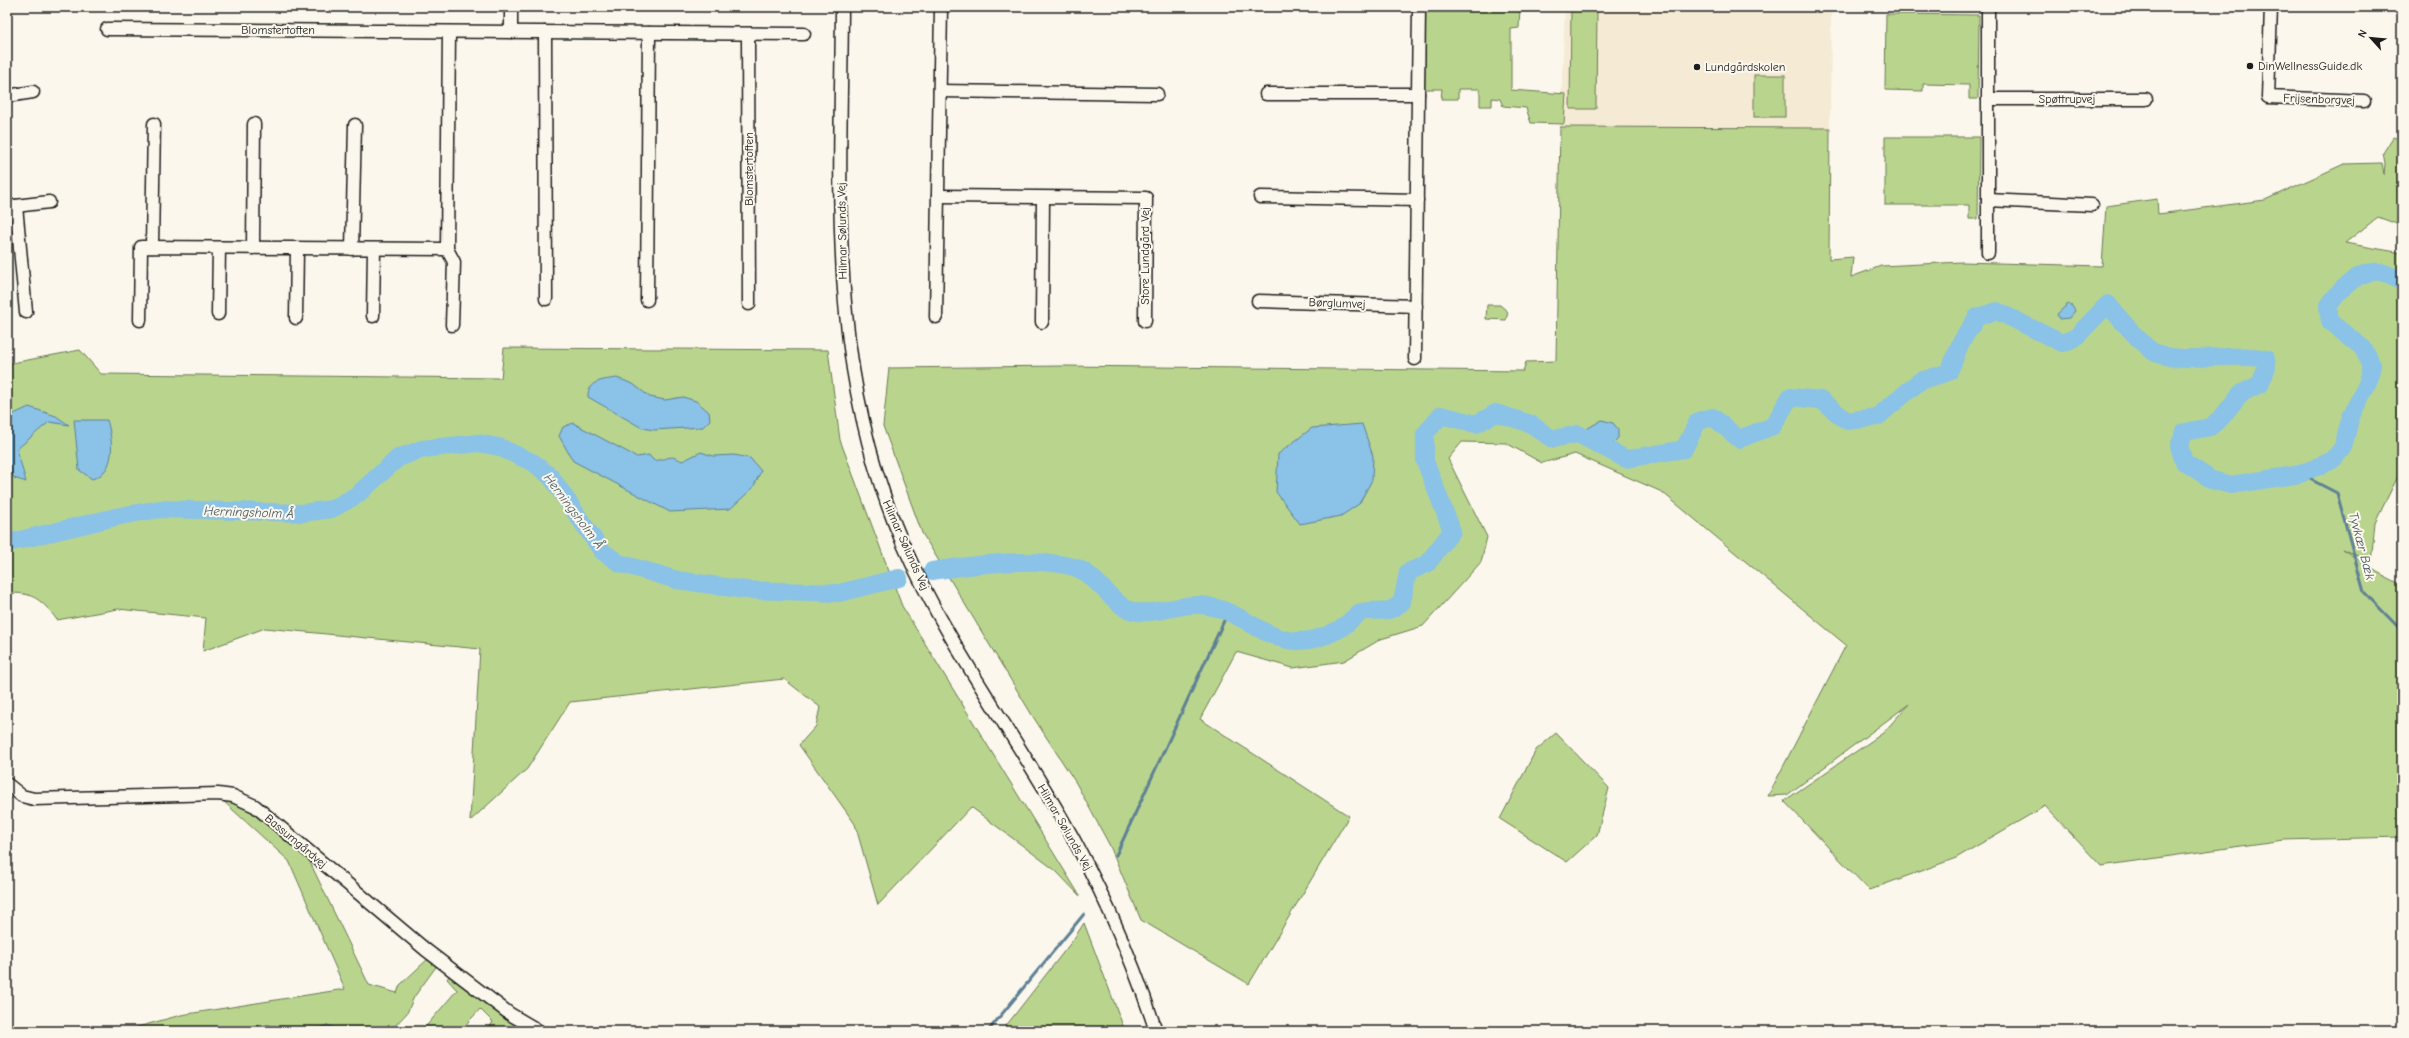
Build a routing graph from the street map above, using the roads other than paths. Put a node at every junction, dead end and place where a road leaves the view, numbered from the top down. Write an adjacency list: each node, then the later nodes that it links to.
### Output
1 (511, 7): 9 (street)
2 (842, 7): 59 (street, Hilmar Sølunds Vej)
3 (941, 7): 14 (street)
4 (1419, 7): 18 (street)
5 (1988, 7): 20 (street)
6 (2271, 7): 22 (street, Frijsenborgvej)
7 (107, 29): 8 (street, Blomstertoften)
8 (449, 32): 9 (street, Blomstertoften); 39 (street)
9 (511, 32): 10 (street, Blomstertoften)
10 (545, 32): 11 (street, Blomstertoften); 42 (street)
11 (649, 33): 12 (street, Blomstertoften); 43 (street)
12 (748, 34): 13 (street, Blomstertoften); 45 (street, Blomstertoften)
13 (804, 34)
14 (940, 91): 16 (street); 26 (street)
15 (33, 92): 19 (street)
16 (1157, 94)
17 (1266, 94): 18 (street)
18 (1418, 94): 29 (street)
19 (7, 96)
20 (1988, 98): 21 (street, Spøttrupvej); 30 (street)
21 (2146, 99)
22 (2364, 101)
23 (154, 124): 34 (street)
24 (254, 124): 36 (street)
25 (355, 125): 38 (street)
26 (938, 196): 28 (street, Store Lundgård Vej); 50 (street)
27 (1260, 197): 29 (street)
28 (1043, 198): 53 (street, Store Lundgård Vej); 54 (street)
29 (1417, 200): 46 (street)
30 (1988, 200): 32 (street); 41 (street)
31 (50, 202): 33 (street)
32 (2092, 205)
33 (11, 207): 47 (street)
34 (152, 247): 35 (street); 52 (street)
35 (218, 248): 36 (street); 48 (street)
36 (254, 248): 37 (street)
37 (297, 249): 38 (street); 51 (street)
38 (352, 249): 40 (street)
39 (448, 249): 40 (street); 55 (street)
40 (374, 250): 49 (street)
41 (1988, 252)
42 (546, 299)
43 (647, 300)
44 (1258, 301): 46 (street, Børglumvej)
45 (749, 304)
46 (1416, 306): 56 (street)
47 (26, 312)
48 (218, 314)
49 (373, 316)
50 (936, 317)
51 (296, 318)
52 (140, 320)
53 (1145, 321)
54 (1042, 322)
55 (452, 325)
56 (1415, 359)
57 (7, 784): 58 (street, Bassumgårdvej)
58 (539, 1031)
59 (1156, 1031)

